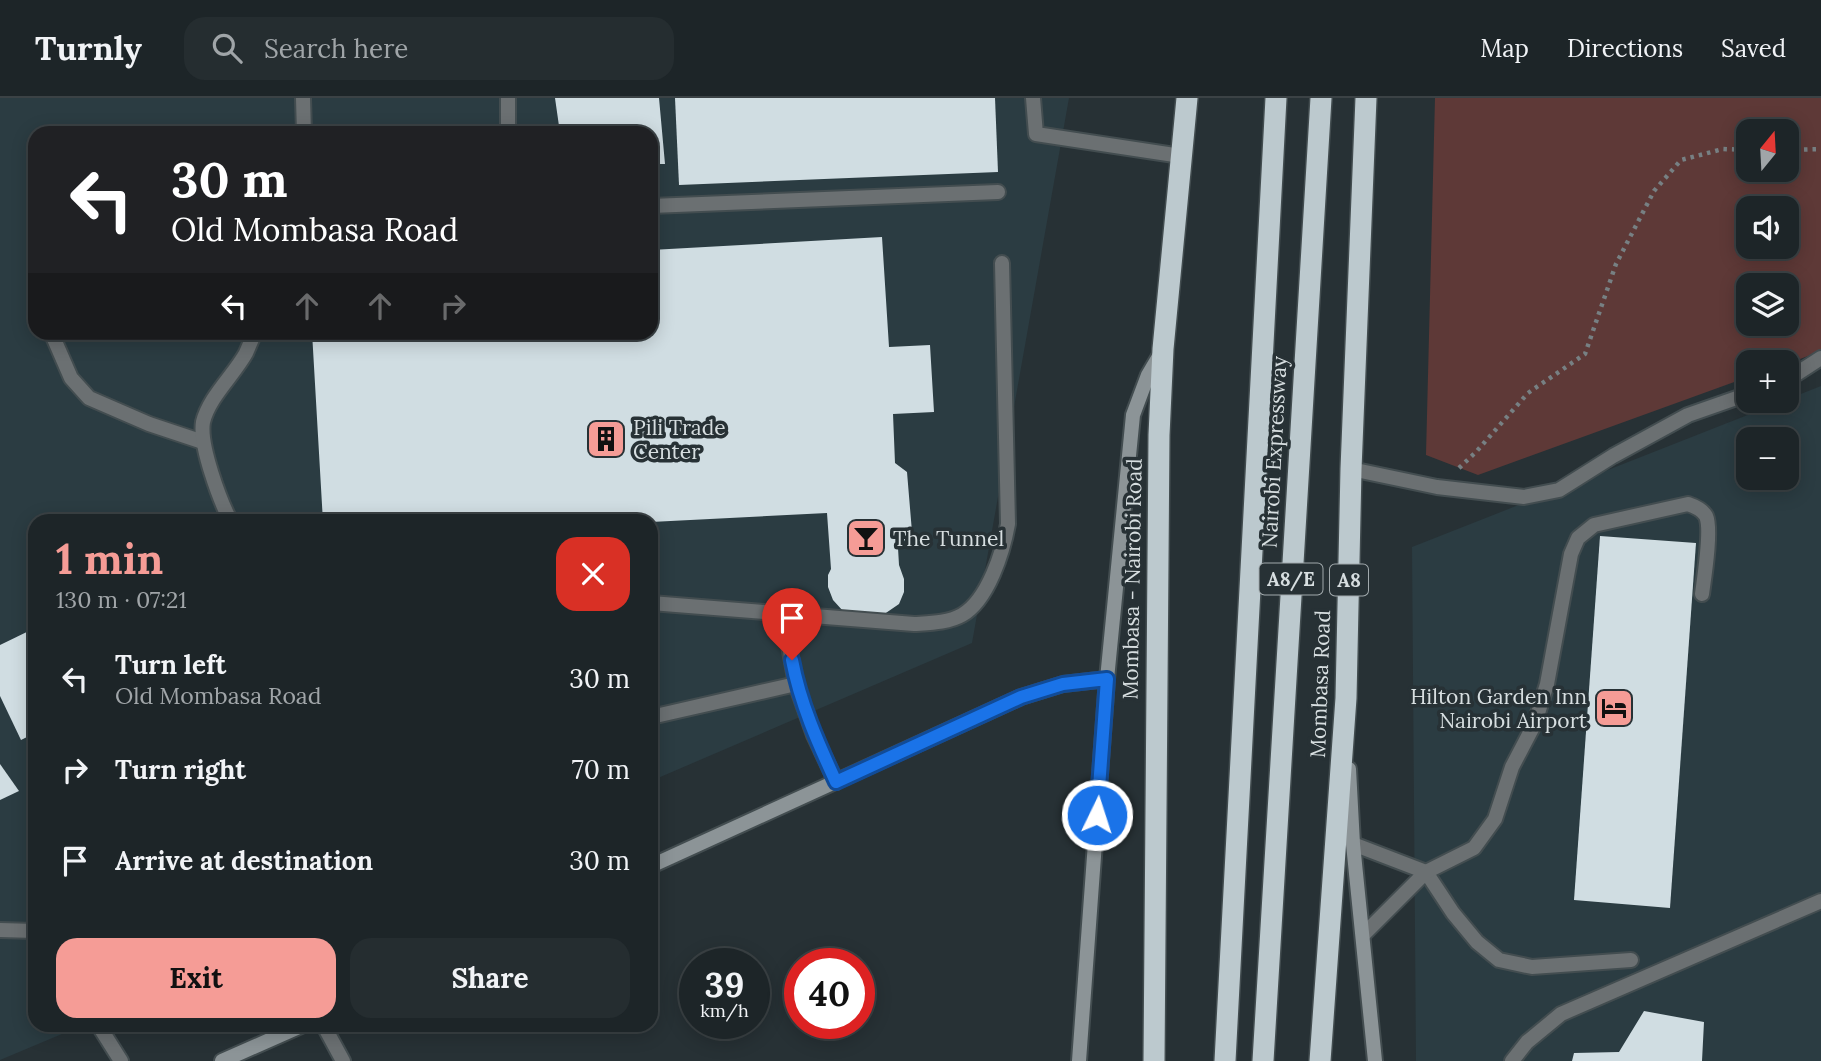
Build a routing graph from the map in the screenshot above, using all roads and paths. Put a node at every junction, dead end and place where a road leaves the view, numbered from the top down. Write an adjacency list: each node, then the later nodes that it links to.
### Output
1 (303, 98): 8 (lane)
2 (508, 98): 9 (lane)
3 (1033, 98): 13 (lane)
4 (1187, 98): 13 (highway, Mombasa - Nairobi Road)
5 (1276, 98): 51 (highway, Nairobi Expressway / A8/E)
6 (1321, 98): 52 (highway, Nairobi Expressway / A8/E)
7 (1366, 98): 24 (highway, Mombasa Road / A8)
8 (304, 126)
9 (508, 126)
10 (1821, 149): 12 (path)
11 (1736, 150): 25 (path)
12 (1799, 150)
13 (1181, 156): 19 (highway, Mombasa - Nairobi Road)
14 (998, 192): 15 (lane)
15 (658, 206)
16 (1002, 263): 29 (lane)
17 (54, 340): 23 (lane)
18 (251, 340): 23 (lane)
19 (1163, 349): 30 (street); 50 (highway, Mombasa - Nairobi Road)
20 (1821, 358): 21 (lane)
21 (1799, 372)
22 (1736, 398): 25 (lane)
23 (203, 442): 26 (lane)
24 (1351, 469): 25 (lane); 32 (highway, Mombasa Road / A8)
25 (1437, 487)
26 (227, 514)
27 (1702, 594): 37 (lane)
28 (658, 604): 29 (lane)
29 (783, 613): 31 (lane)
30 (1107, 679): 34 (street); 49 (street)
31 (796, 684): 33 (lane); 34 (lane)
32 (1346, 698): 35 (street); 53 (highway, Mombasa Road / A8)
33 (658, 715)
34 (836, 782): 36 (street)
35 (1353, 844): 37 (lane); 41 (street)
36 (658, 863)
37 (1426, 872): 41 (lane); 42 (lane)
38 (1821, 901): 55 (lane)
39 (0, 930): 40 (lane)
40 (28, 932)
41 (1363, 934): 54 (street)
42 (1631, 960)
43 (103, 1032): 46 (lane)
44 (287, 1032): 47 (street)
45 (327, 1032): 48 (lane)
46 (121, 1061)
47 (222, 1061)
48 (343, 1061)
49 (1079, 1061)
50 (1154, 1061)
51 (1225, 1061)
52 (1262, 1061)
53 (1320, 1061)
54 (1375, 1061)
55 (1512, 1061)

